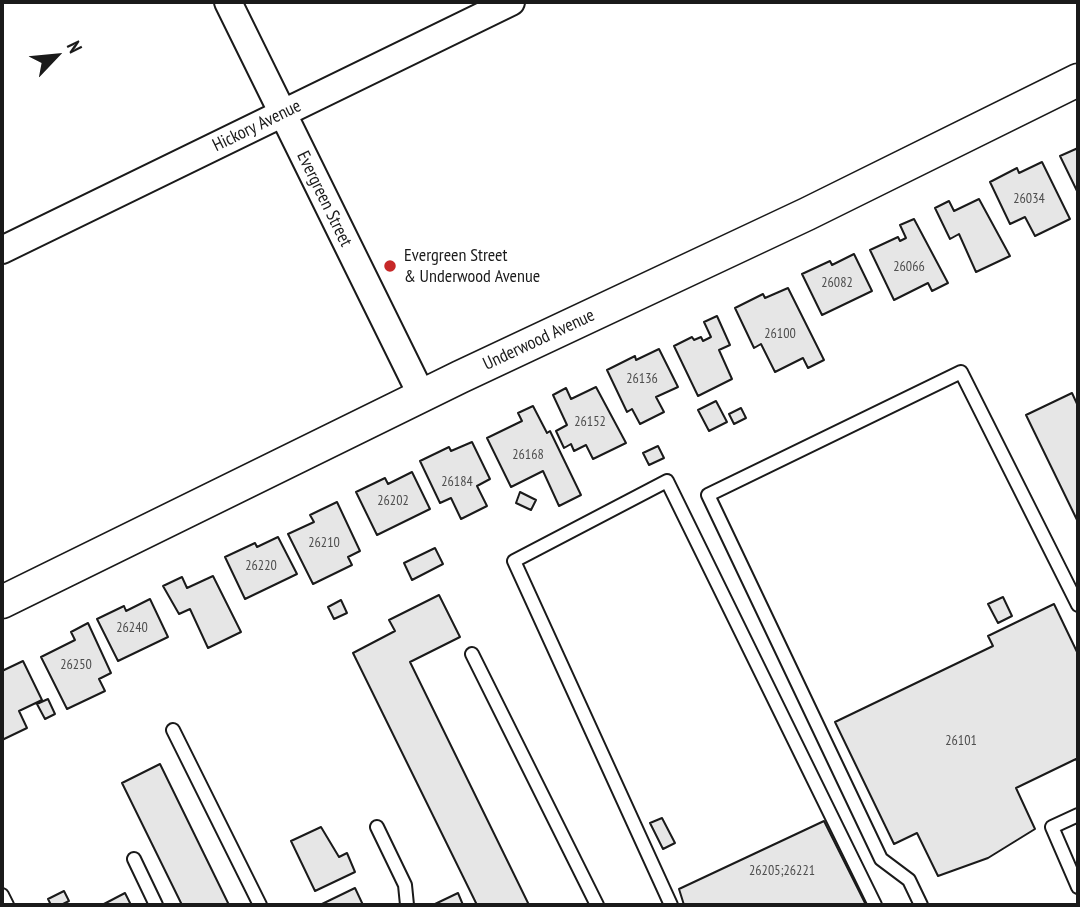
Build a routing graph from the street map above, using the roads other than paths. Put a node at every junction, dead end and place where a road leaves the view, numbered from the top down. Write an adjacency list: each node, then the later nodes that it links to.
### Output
1 (228, 2): 4 (street, Evergreen Street)
2 (511, 2): 4 (street, Hickory Avenue)
3 (1078, 80): 6 (street, Underwood Avenue)
4 (282, 113): 5 (street, Hickory Avenue); 6 (street, Evergreen Street)
5 (2, 250)
6 (422, 396): 7 (street, Underwood Avenue)
7 (2, 602)
8 (1078, 605): 23 (lane)
9 (472, 654): 20 (lane)
10 (173, 730): 18 (lane)
11 (1078, 815): 14 (lane)
12 (377, 827): 19 (lane)
13 (134, 859): 17 (lane)
14 (1078, 887)
15 (2, 895): 16 (lane)
16 (7, 905)
17 (156, 905)
18 (260, 905)
19 (407, 905)
20 (597, 905)
21 (671, 905): 22 (lane)
22 (875, 905)
23 (921, 905)

